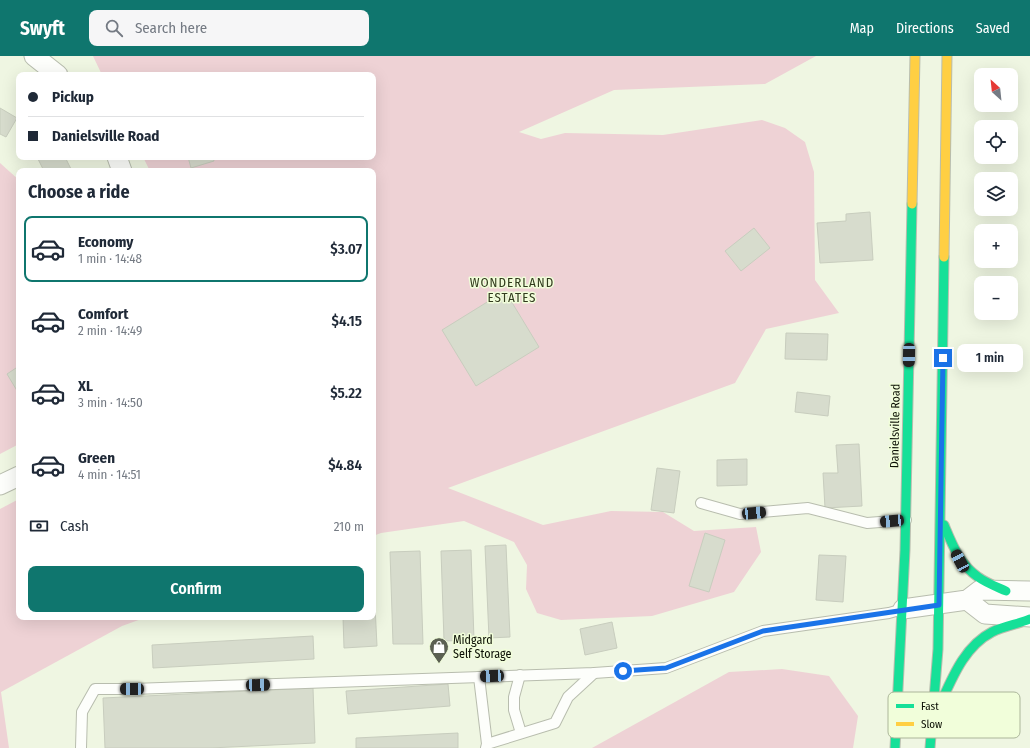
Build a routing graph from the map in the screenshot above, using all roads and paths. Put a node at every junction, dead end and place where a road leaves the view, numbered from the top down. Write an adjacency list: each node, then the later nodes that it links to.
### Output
1 (34, 56): 4 (street)
2 (915, 56): 9 (main road, Danielsville Road)
3 (947, 56): 8 (main road)
4 (54, 72)
5 (16, 477): 6 (street)
6 (0, 485)
7 (701, 503): 9 (lane)
8 (941, 517): 10 (main road); 13 (main road)
9 (906, 520): 14 (main road, Danielsville Road)
10 (1006, 590): 11 (street); 12 (street)
11 (1030, 591)
12 (967, 600): 13 (street); 15 (street)
13 (939, 605): 14 (street); 20 (main road)
14 (903, 609): 16 (lane); 19 (main road, Danielsville Road)
15 (1030, 618): 21 (main road)
16 (594, 673): 17 (lane); 22 (lane)
17 (520, 675): 18 (lane); 22 (lane)
18 (479, 677): 25 (lane); 26 (lane)
19 (898, 692)
20 (934, 692)
21 (946, 692)
22 (521, 732): 25 (lane)
23 (896, 738): 27 (main road, Danielsville Road)
24 (931, 738): 28 (main road)
25 (486, 746)
26 (82, 748)
27 (895, 748)
28 (930, 748)

